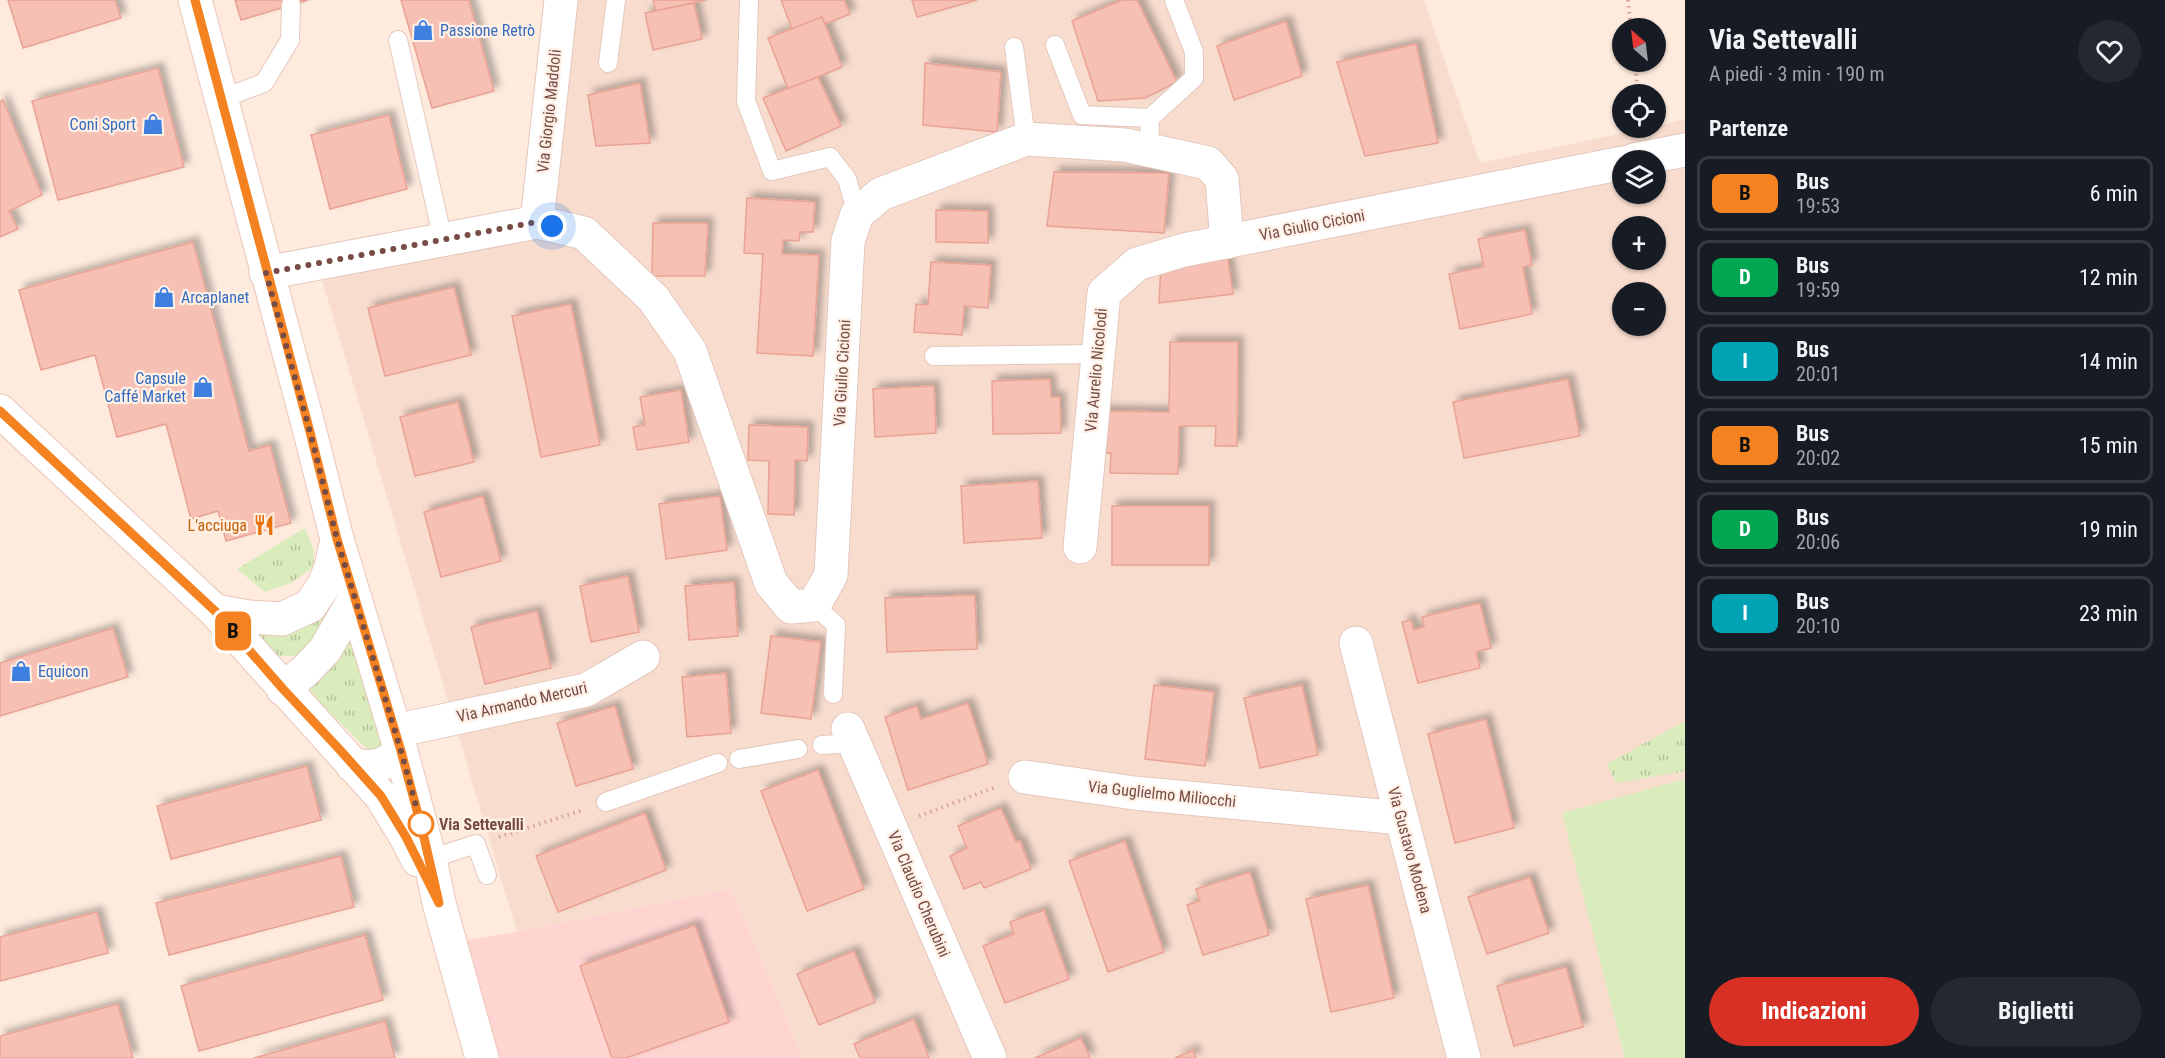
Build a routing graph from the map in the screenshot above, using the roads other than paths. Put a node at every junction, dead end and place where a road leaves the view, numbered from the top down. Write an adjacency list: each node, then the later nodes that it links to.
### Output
1 (195, 0): 11 (street)
2 (561, 0): 18 (street, Via Giorgio Maddoli)
3 (616, 0): 10 (lane)
4 (749, 0): 17 (lane)
5 (1174, 0): 12 (lane)
6 (291, 5): 11 (lane)
7 (398, 40): 19 (lane)
8 (1055, 45): 12 (lane)
9 (1014, 47): 13 (lane)
10 (608, 63)
11 (221, 99): 21 (street)
12 (1149, 134): 13 (street); 20 (street)
13 (1026, 139): 17 (street)
14 (1685, 150): 15 (street)
15 (1666, 154)
16 (1612, 165): 20 (street, Via Giulio Cicioni)
17 (857, 214): 28 (street, Via Giulio Cicioni)
18 (537, 222): 19 (street); 28 (street)
19 (443, 240): 21 (street)
20 (1227, 242): 22 (street, Via Aurelio Nicolodi)
21 (266, 273): 25 (street)
22 (1098, 354): 23 (lane); 26 (street, Via Aurelio Nicolodi)
23 (934, 356)
24 (0, 411): 29 (street)
25 (337, 539): 27 (street); 29 (street)
26 (1080, 547)
27 (354, 598): 32 (street); 35 (street)
28 (814, 605): 33 (lane)
29 (215, 611): 32 (street)
30 (1356, 643): 42 (street, Via Gustavo Modena)
31 (643, 657): 35 (street, Via Armando Mercuri)
32 (283, 689): 39 (street)
33 (833, 694)
34 (842, 739): 47 (street, Via Claudio Cherubini)
35 (398, 741): 39 (street); 43 (street)
36 (798, 749): 37 (lane)
37 (739, 759)
38 (718, 763): 41 (lane)
39 (352, 765): 45 (street)
40 (1025, 777): 42 (street, Via Guglielmo Miliocchi)
41 (606, 802)
42 (1401, 818): 48 (street, Via Gustavo Modena)
43 (430, 859): 44 (lane); 45 (street)
44 (487, 875)
45 (439, 903): 46 (street)
46 (482, 1058)
47 (990, 1058)
48 (1464, 1058)

